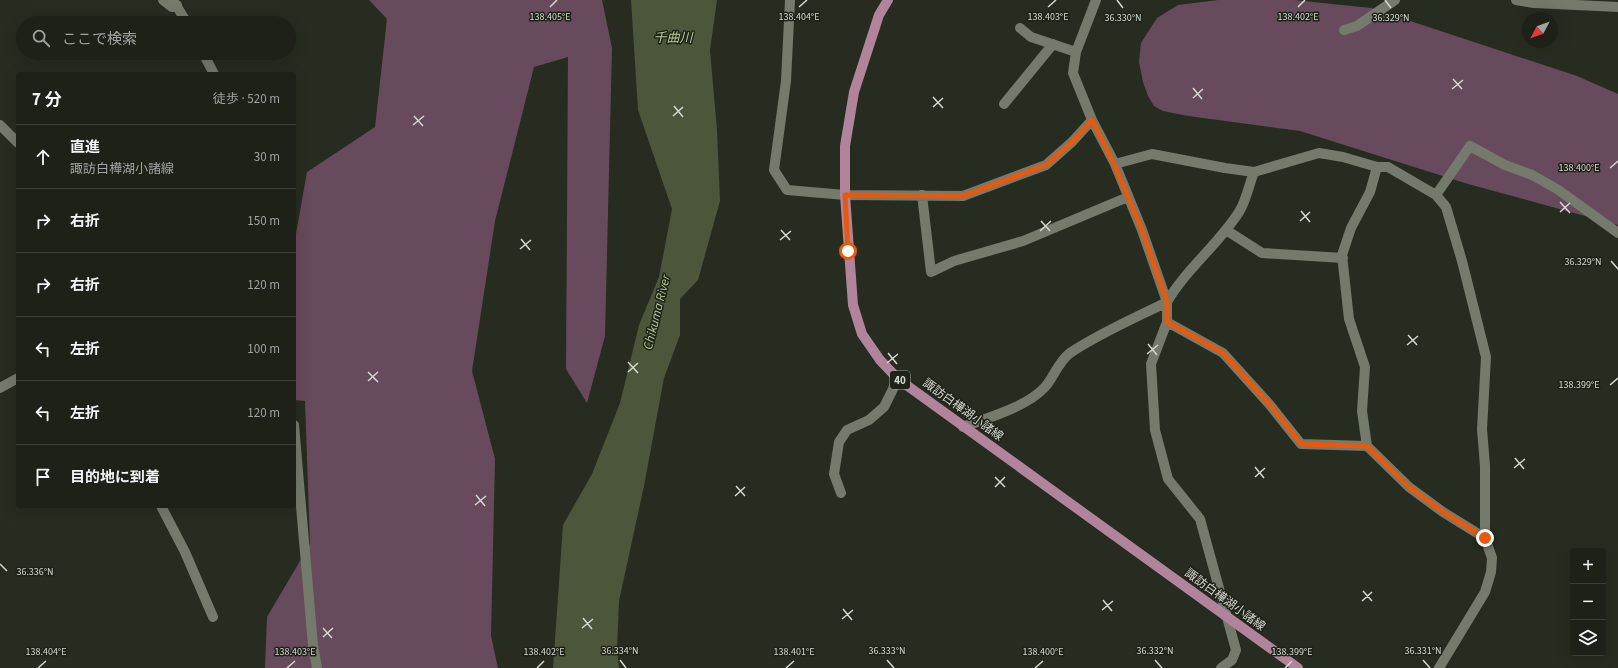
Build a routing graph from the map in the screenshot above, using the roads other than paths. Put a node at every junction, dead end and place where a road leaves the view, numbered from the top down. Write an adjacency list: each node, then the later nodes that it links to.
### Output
1 (162, 0): 7 (street)
2 (790, 0): 23 (street)
3 (888, 0): 23 (main road, 諏訪白樺湖小諸線 / 40)
4 (1096, 0): 13 (street)
5 (1395, 0): 11 (street)
6 (1516, 0): 8 (street)
7 (175, 3): 9 (street)
8 (1618, 7)
9 (183, 16)
10 (1020, 28): 12 (street)
11 (1344, 30)
12 (1053, 44): 13 (street); 16 (street)
13 (1076, 52): 17 (street)
14 (207, 60): 15 (street)
15 (213, 72)
16 (1004, 104)
17 (1092, 120): 20 (street); 24 (street)
18 (0, 125): 19 (street)
19 (16, 141)
20 (1114, 164): 22 (street); 26 (street)
21 (1377, 167): 22 (street); 25 (street); 29 (street)
22 (1254, 172): 27 (street)
23 (845, 195): 24 (street); 33 (main road, 諏訪白樺湖小諸線 / 40)
24 (922, 195): 26 (street)
25 (1436, 195): 28 (street); 40 (street)
26 (1128, 197): 30 (street)
27 (1226, 230): 29 (street); 30 (street)
28 (1618, 233)
29 (1343, 258): 36 (street)
30 (1167, 302): 31 (street); 35 (street)
31 (1167, 322): 36 (street); 42 (street)
32 (16, 379): 34 (street)
33 (898, 379): 35 (main road, 諏訪白樺湖小諸線 / 40); 38 (street)
34 (0, 388)
35 (963, 427): 42 (main road, 諏訪白樺湖小諸線 / 40)
36 (1367, 446): 40 (street)
37 (296, 448): 43 (street)
38 (840, 493)
39 (162, 508): 41 (street)
40 (1485, 538): 46 (street)
41 (214, 617)
42 (1227, 617): 44 (street); 45 (main road, 諏訪白樺湖小諸線 / 40)
43 (317, 668)
44 (1222, 668)
45 (1298, 668)
46 (1438, 668)

